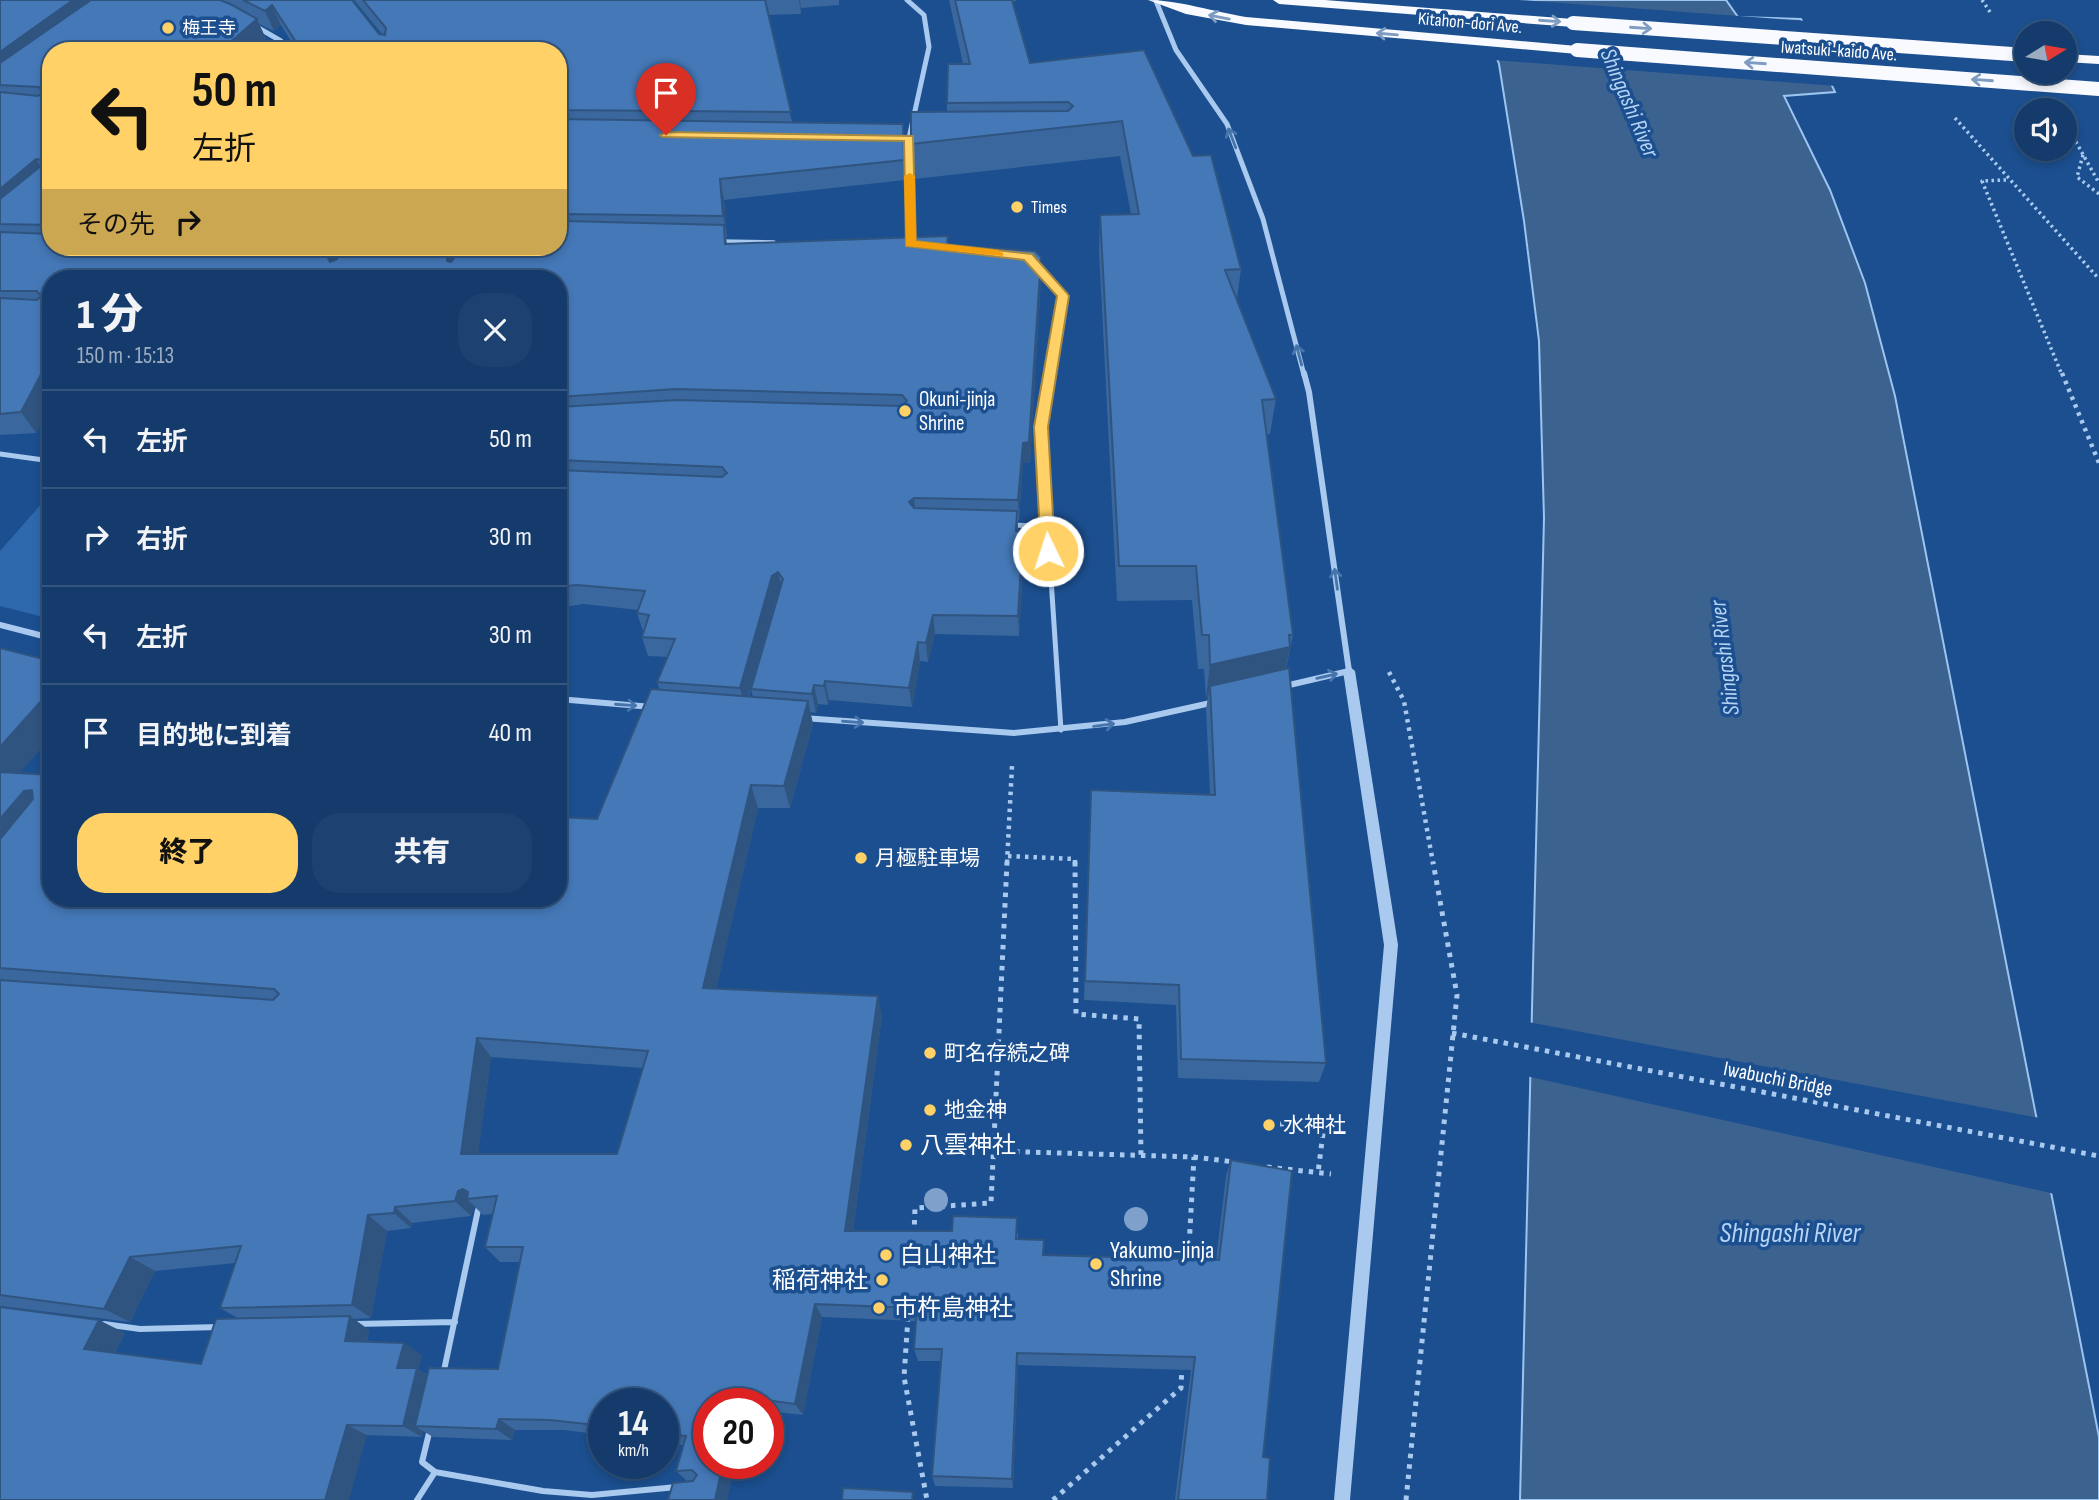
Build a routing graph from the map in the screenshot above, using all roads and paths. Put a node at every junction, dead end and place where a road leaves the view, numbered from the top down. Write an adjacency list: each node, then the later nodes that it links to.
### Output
1 (907, 0): 15 (street)
2 (1156, 0): 8 (highway, Kitahon-dori Ave., one-way to 2); 34 (street, one-way to 2)
3 (1279, 0): 4 (highway, Kitahon-dori Ave.)
4 (1286, 1): 5 (highway, Kitahon-dori Ave., one-way to 5)
5 (1573, 23): 9 (highway, Iwatsuki-kaido Ave., one-way to 9, bridge)
6 (251, 24): 7 (street)
7 (282, 42)
8 (1577, 50): 12 (highway, Iwatsuki-kaido Ave., one-way to 8, bridge)
9 (2014, 54)
10 (2077, 59): 11 (highway)
11 (2099, 60)
12 (2099, 89)
13 (1953, 116): 18 (path)
14 (896, 138): 15 (lane)
15 (909, 138): 23 (lane)
16 (2077, 144): 17 (path)
17 (2083, 155): 19 (path); 20 (path)
18 (2007, 180): 25 (path); 28 (path)
19 (2099, 183)
20 (2099, 194)
21 (718, 241): 22 (lane)
22 (786, 242)
23 (923, 246)
24 (1028, 257): 30 (lane)
25 (2099, 279)
26 (0, 454): 27 (lane)
27 (42, 460)
28 (2099, 460)
29 (1007, 525): 30 (lane)
30 (1046, 526): 40 (lane)
31 (0, 625): 32 (street)
32 (42, 636)
33 (1386, 667): 43 (path)
34 (1349, 671): 35 (street, one-way to 34); 52 (street)
35 (1279, 687)
36 (1228, 699): 40 (street, one-way to 36)
37 (567, 700): 38 (street, one-way to 38)
38 (665, 708)
39 (791, 717): 41 (street, one-way to 41)
40 (1060, 730): 41 (street)
41 (1014, 733): 42 (path)
42 (1008, 856): 45 (path); 46 (path)
43 (1452, 1033): 47 (path, Iwabuchi Bridge); 71 (path)
44 (1280, 1124): 51 (path)
45 (994, 1151): 46 (path); 54 (path)
46 (1141, 1156): 48 (path)
47 (2099, 1156)
48 (1194, 1157): 49 (path); 55 (path)
49 (1235, 1163)
50 (1263, 1166): 51 (path)
51 (1318, 1173): 52 (path)
52 (1370, 1179): 70 (street)
53 (478, 1210): 58 (lane)
54 (913, 1247)
55 (1187, 1279)
56 (909, 1312): 68 (path)
57 (89, 1322): 60 (lane)
58 (456, 1322): 59 (lane); 62 (lane)
59 (346, 1324)
60 (223, 1327)
61 (1182, 1361): 69 (path)
62 (440, 1386)
63 (431, 1424): 64 (lane)
64 (435, 1472): 66 (lane); 67 (lane)
65 (689, 1486): 66 (lane)
66 (591, 1497)
67 (417, 1500)
68 (927, 1500)
69 (1053, 1500)
70 (1342, 1500)
71 (1406, 1500)

